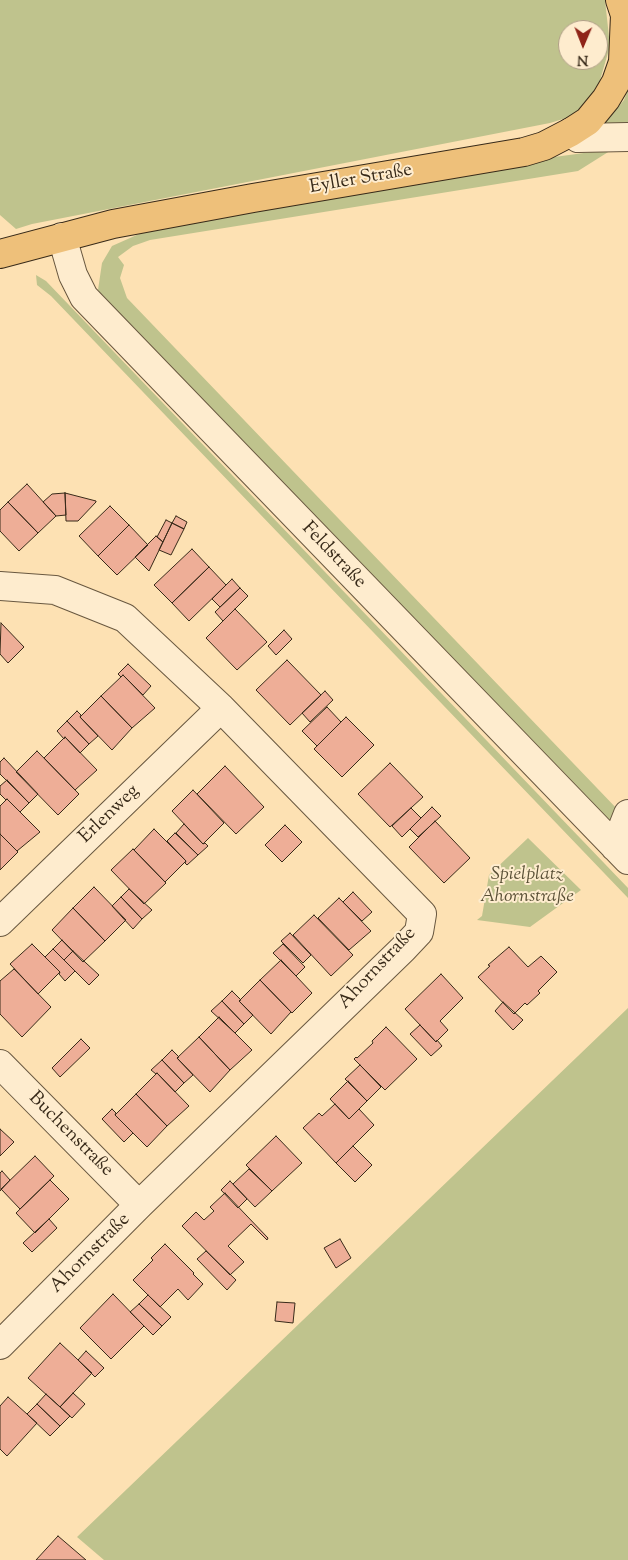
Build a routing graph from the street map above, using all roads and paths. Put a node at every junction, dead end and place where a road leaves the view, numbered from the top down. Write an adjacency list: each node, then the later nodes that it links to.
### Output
1 (620, 0): 2 (main road, Eyller Straße)
2 (571, 132): 3 (street); 4 (main road, Eyller Straße)
3 (628, 137)
4 (62, 237): 5 (main road, Eyller Straße); 9 (street, Feldstraße)
5 (0, 254)
6 (0, 586): 7 (street, Ahornstraße)
7 (221, 708): 10 (street, Erlenweg); 12 (street, Ahornstraße)
8 (628, 814): 9 (street)
9 (621, 854)
10 (0, 922)
11 (0, 1064): 12 (street, Buchenstraße)
12 (139, 1206): 13 (street, Ahornstraße)
13 (0, 1345)

